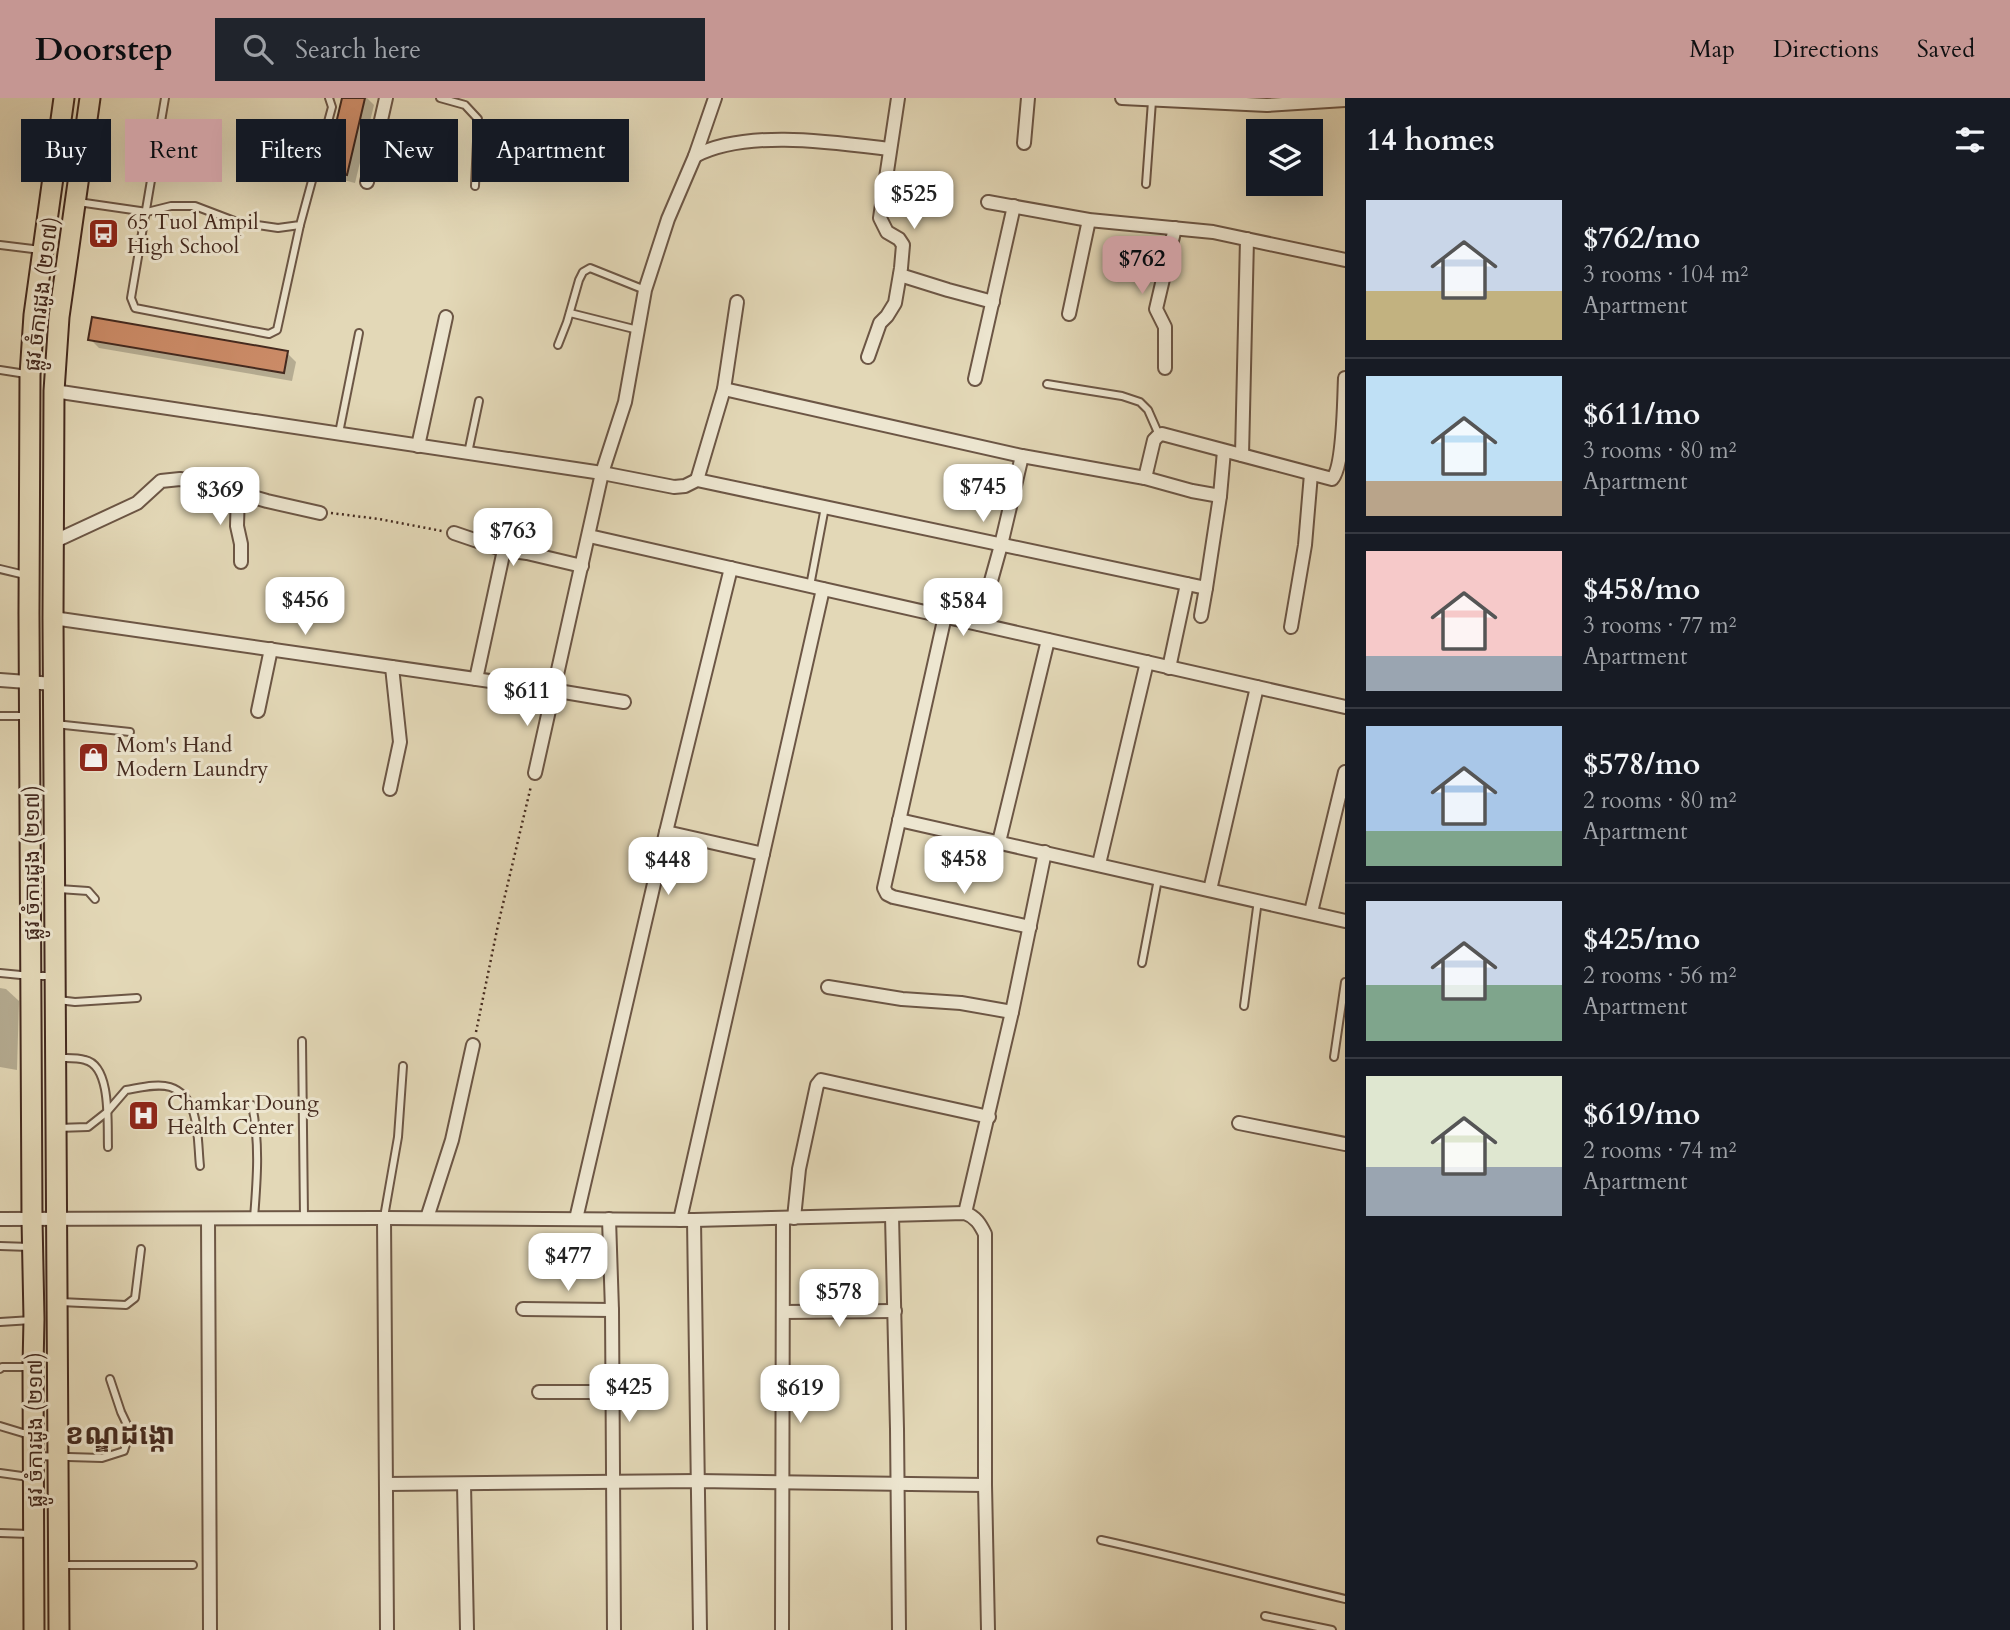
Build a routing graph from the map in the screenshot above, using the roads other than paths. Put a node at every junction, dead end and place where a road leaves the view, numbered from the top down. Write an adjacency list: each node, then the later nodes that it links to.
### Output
1 (64, 98): 19 (main road, ផ្លូវ ចំការដូង (២១៧))
2 (90, 98): 20 (main road, ផ្លូវ ចំការដូង (២១៧))
3 (165, 98): 23 (lane)
4 (329, 98): 25 (lane)
5 (386, 98): 16 (street)
6 (439, 98): 18 (lane)
7 (715, 98): 15 (street)
8 (898, 98): 14 (street)
9 (1028, 98): 13 (street)
10 (1122, 98): 12 (street)
11 (1345, 100): 12 (street)
12 (1152, 101): 17 (lane)
13 (1024, 143)
14 (889, 149): 15 (street); 31 (street)
15 (695, 156): 32 (street)
16 (367, 183)
17 (1146, 184)
18 (475, 186)
19 (51, 197): 20 (main road); 29 (main road, ផ្លូវ ចំការដូង (២១៧))
20 (76, 201): 23 (lane); 49 (main road, ផ្លូវ ចំការដូង (២១៧))
21 (988, 202): 22 (street)
22 (1014, 206): 24 (street); 34 (street)
23 (147, 212): 25 (lane); 25 (lane)
24 (1088, 220): 26 (street); 36 (street)
25 (300, 225)
26 (1175, 228): 27 (street); 42 (street)
27 (1247, 239): 30 (street); 58 (street)
28 (0, 245): 29 (lane)
29 (43, 251): 44 (main road, ផ្លូវ ចំការដូង (២១៧))
30 (1345, 260)
31 (900, 275): 34 (street); 41 (street)
32 (645, 290): 35 (lane); 38 (street)
33 (737, 302): 48 (street)
34 (993, 302): 46 (street)
35 (570, 313): 38 (lane); 40 (lane)
36 (1069, 314)
37 (446, 317): 54 (street)
38 (638, 330): 59 (street)
39 (359, 333): 51 (lane)
40 (558, 345)
41 (868, 357)
42 (1165, 368)
43 (0, 370): 44 (lane)
44 (30, 375): 76 (main road, ផ្លូវ ចំការដូង (២១៧))
45 (1345, 378): 53 (street)
46 (975, 379)
47 (1047, 384): 52 (lane)
48 (724, 389): 57 (street); 62 (street)
49 (54, 391): 51 (street); 69 (main road, ផ្លូវ ចំការដូង (២១៧))
50 (480, 401): 56 (lane)
51 (339, 433): 54 (street)
52 (1158, 435): 55 (street); 61 (street)
53 (1344, 436): 60 (street)
54 (418, 446): 56 (street)
55 (1224, 451): 58 (street); 64 (street)
56 (468, 453): 59 (street)
57 (1022, 456): 61 (street); 70 (street)
58 (1242, 456): 60 (street)
59 (602, 473): 62 (street); 68 (street)
60 (1311, 474): 85 (street)
61 (1145, 478): 64 (street)
62 (697, 480): 65 (street)
63 (239, 492): 66 (street); 69 (street); 72 (street)
64 (1220, 496): 79 (street)
65 (825, 507): 70 (street); 78 (lane)
66 (320, 513)
67 (454, 533): 71 (street)
68 (589, 536): 73 (street); 74 (street)
69 (54, 542): 83 (main road, ផ្លូវ ចំការដូង (២១៧))
70 (1001, 544): 77 (street); 84 (street)
71 (504, 550): 73 (street); 91 (street)
72 (241, 562)
73 (582, 566): 96 (street)
74 (731, 568): 78 (street); 108 (street)
75 (0, 569): 76 (lane)
76 (29, 576): 93 (main road, ផ្លូវ ចំការដូង (២១៧))
77 (1187, 584): 79 (street); 90 (street)
78 (810, 586): 80 (street)
79 (1206, 588): 81 (street)
80 (823, 589): 82 (street); 111 (street)
81 (1201, 615)
82 (945, 617): 84 (street); 107 (street)
83 (53, 618): 87 (street); 94 (main road, ផ្លូវ ចំការដូង (២១៧))
84 (979, 624): 86 (street)
85 (1291, 627)
86 (1048, 640): 88 (street); 109 (street)
87 (271, 649): 89 (street); 99 (street)
88 (1147, 662): 90 (street); 112 (street)
89 (392, 667): 91 (street); 106 (street)
90 (1169, 668): 95 (street)
91 (477, 679): 96 (street)
92 (0, 680): 93 (street)
93 (29, 682): 94 (street); 101 (main road, ផ្លូវ ចំការដូង (២១៧))
94 (54, 684): 102 (main road, ផ្លូវ ចំការដូង (២១៧))
95 (1257, 687): 98 (street); 115 (street)
96 (552, 690): 97 (street); 105 (street)
97 (624, 702)
98 (1345, 707)
99 (258, 711)
100 (0, 716): 101 (lane)
101 (30, 716): 123 (main road, ផ្លូវ ចំការដូង (២១៧))
102 (54, 724): 103 (lane); 114 (main road, ផ្លូវ ចំការដូង (២១៧))
103 (130, 732)
104 (1345, 772): 118 (street)
105 (534, 773)
106 (390, 789)
107 (899, 820): 109 (street); 120 (street)
108 (666, 832): 111 (street); 153 (street)
109 (999, 842): 110 (street)
110 (1045, 852): 112 (street); 120 (street)
111 (763, 854): 157 (street)
112 (1099, 864): 113 (street)
113 (1158, 878): 115 (street); 121 (lane)
114 (55, 889): 116 (lane); 124 (main road, ផ្លូវ ចំការដូង (២១៧))
115 (1210, 890): 117 (street)
116 (95, 899)
117 (1258, 900): 118 (street); 129 (lane)
118 (1311, 912): 119 (street)
119 (1345, 921)
120 (1030, 927): 130 (street)
121 (1142, 962)
122 (0, 973): 123 (lane)
123 (31, 976): 124 (lane); 149 (main road, ផ្លូវ ចំការដូង (២១៧))
124 (56, 976): 128 (main road, ផ្លូវ ចំការដូង (២១៧))
125 (1345, 982): 133 (lane)
126 (828, 987): 130 (street)
127 (137, 998): 128 (lane)
128 (56, 999): 134 (main road, ផ្លូវ ចំការដូង (២១៧))
129 (1244, 1006)
130 (1012, 1012): 138 (street)
131 (302, 1041): 152 (lane)
132 (473, 1045): 147 (street)
133 (1334, 1057)
134 (56, 1058): 137 (lane); 140 (main road, ផ្លូវ ចំការដូង (២១៧))
135 (403, 1066): 146 (lane)
136 (251, 1105): 151 (lane)
137 (107, 1112): 140 (lane); 142 (lane); 143 (lane)
138 (989, 1117): 144 (street); 155 (street)
139 (1239, 1123): 141 (street)
140 (56, 1128): 156 (main road, ផ្លូវ ចំការដូង (២១៧))
141 (1345, 1144)
142 (108, 1147)
143 (200, 1166)
144 (965, 1213): 145 (street); 186 (street)
145 (892, 1216): 155 (street); 165 (street)
146 (384, 1218): 147 (street); 152 (street); 183 (street)
147 (427, 1218): 153 (street)
148 (0, 1219): 149 (street)
149 (32, 1219): 156 (street); 160 (main road, ផ្លូវ ចំការដូង (២១៧))
150 (208, 1219): 151 (street); 156 (street); 196 (street)
151 (254, 1219): 152 (street)
152 (304, 1219)
153 (576, 1219): 154 (street)
154 (609, 1219): 157 (street); 164 (street)
155 (789, 1219): 158 (street); 166 (street)
156 (57, 1220): 162 (main road, ផ្លូវ ចំការដូង (២១៧))
157 (680, 1220): 158 (street)
158 (694, 1220): 180 (street)
159 (0, 1246): 160 (lane)
160 (33, 1247): 167 (main road, ផ្លូវ ចំការដូង (២១៧))
161 (142, 1248): 162 (lane)
162 (57, 1302): 177 (main road, ផ្លូវ ចំការដូង (២១៧))
163 (523, 1309): 164 (street)
164 (612, 1310): 173 (street)
165 (895, 1311): 166 (street); 185 (street)
166 (783, 1312): 182 (street)
167 (34, 1320): 168 (lane); 169 (main road, ផ្លូវ ចំការដូង (២១៧))
168 (0, 1322)
169 (33, 1367): 170 (lane); 175 (main road, ផ្លូវ ចំការដូង (២១៧))
170 (0, 1369)
171 (110, 1379): 177 (lane)
172 (540, 1392): 173 (street)
173 (612, 1392): 181 (street)
174 (0, 1426): 175 (lane)
175 (33, 1434): 176 (main road, ផ្លូវ ចំការដូង (២១៧))
176 (33, 1456): 177 (lane); 179 (main road, ផ្លូវ ចំការដូង (២១៧))
177 (58, 1457): 190 (main road, ផ្លូវ ចំការដូង (២១៧))
178 (0, 1473): 179 (lane)
179 (33, 1478): 188 (main road, ផ្លូវ ចំការដូង (២១៧))
180 (698, 1480): 181 (street); 182 (street); 200 (street)
181 (613, 1481): 184 (street); 199 (street)
182 (783, 1482): 185 (street); 201 (street)
183 (386, 1484): 184 (street); 197 (street)
184 (464, 1484): 198 (street)
185 (898, 1485): 186 (street); 202 (street)
186 (985, 1485): 203 (street)
187 (0, 1533): 188 (lane)
188 (33, 1535): 194 (main road, ផ្លូវ ចំការដូង (២១៧))
189 (1101, 1540): 192 (lane)
190 (59, 1565): 191 (lane); 195 (main road, ផ្លូវ ចំការដូង (២១៧))
191 (194, 1565)
192 (1345, 1599)
193 (1265, 1616): 204 (lane)
194 (34, 1630)
195 (59, 1630)
196 (210, 1630)
197 (387, 1630)
198 (467, 1630)
199 (614, 1630)
200 (699, 1630)
201 (782, 1630)
202 (899, 1630)
203 (988, 1630)
204 (1332, 1630)

